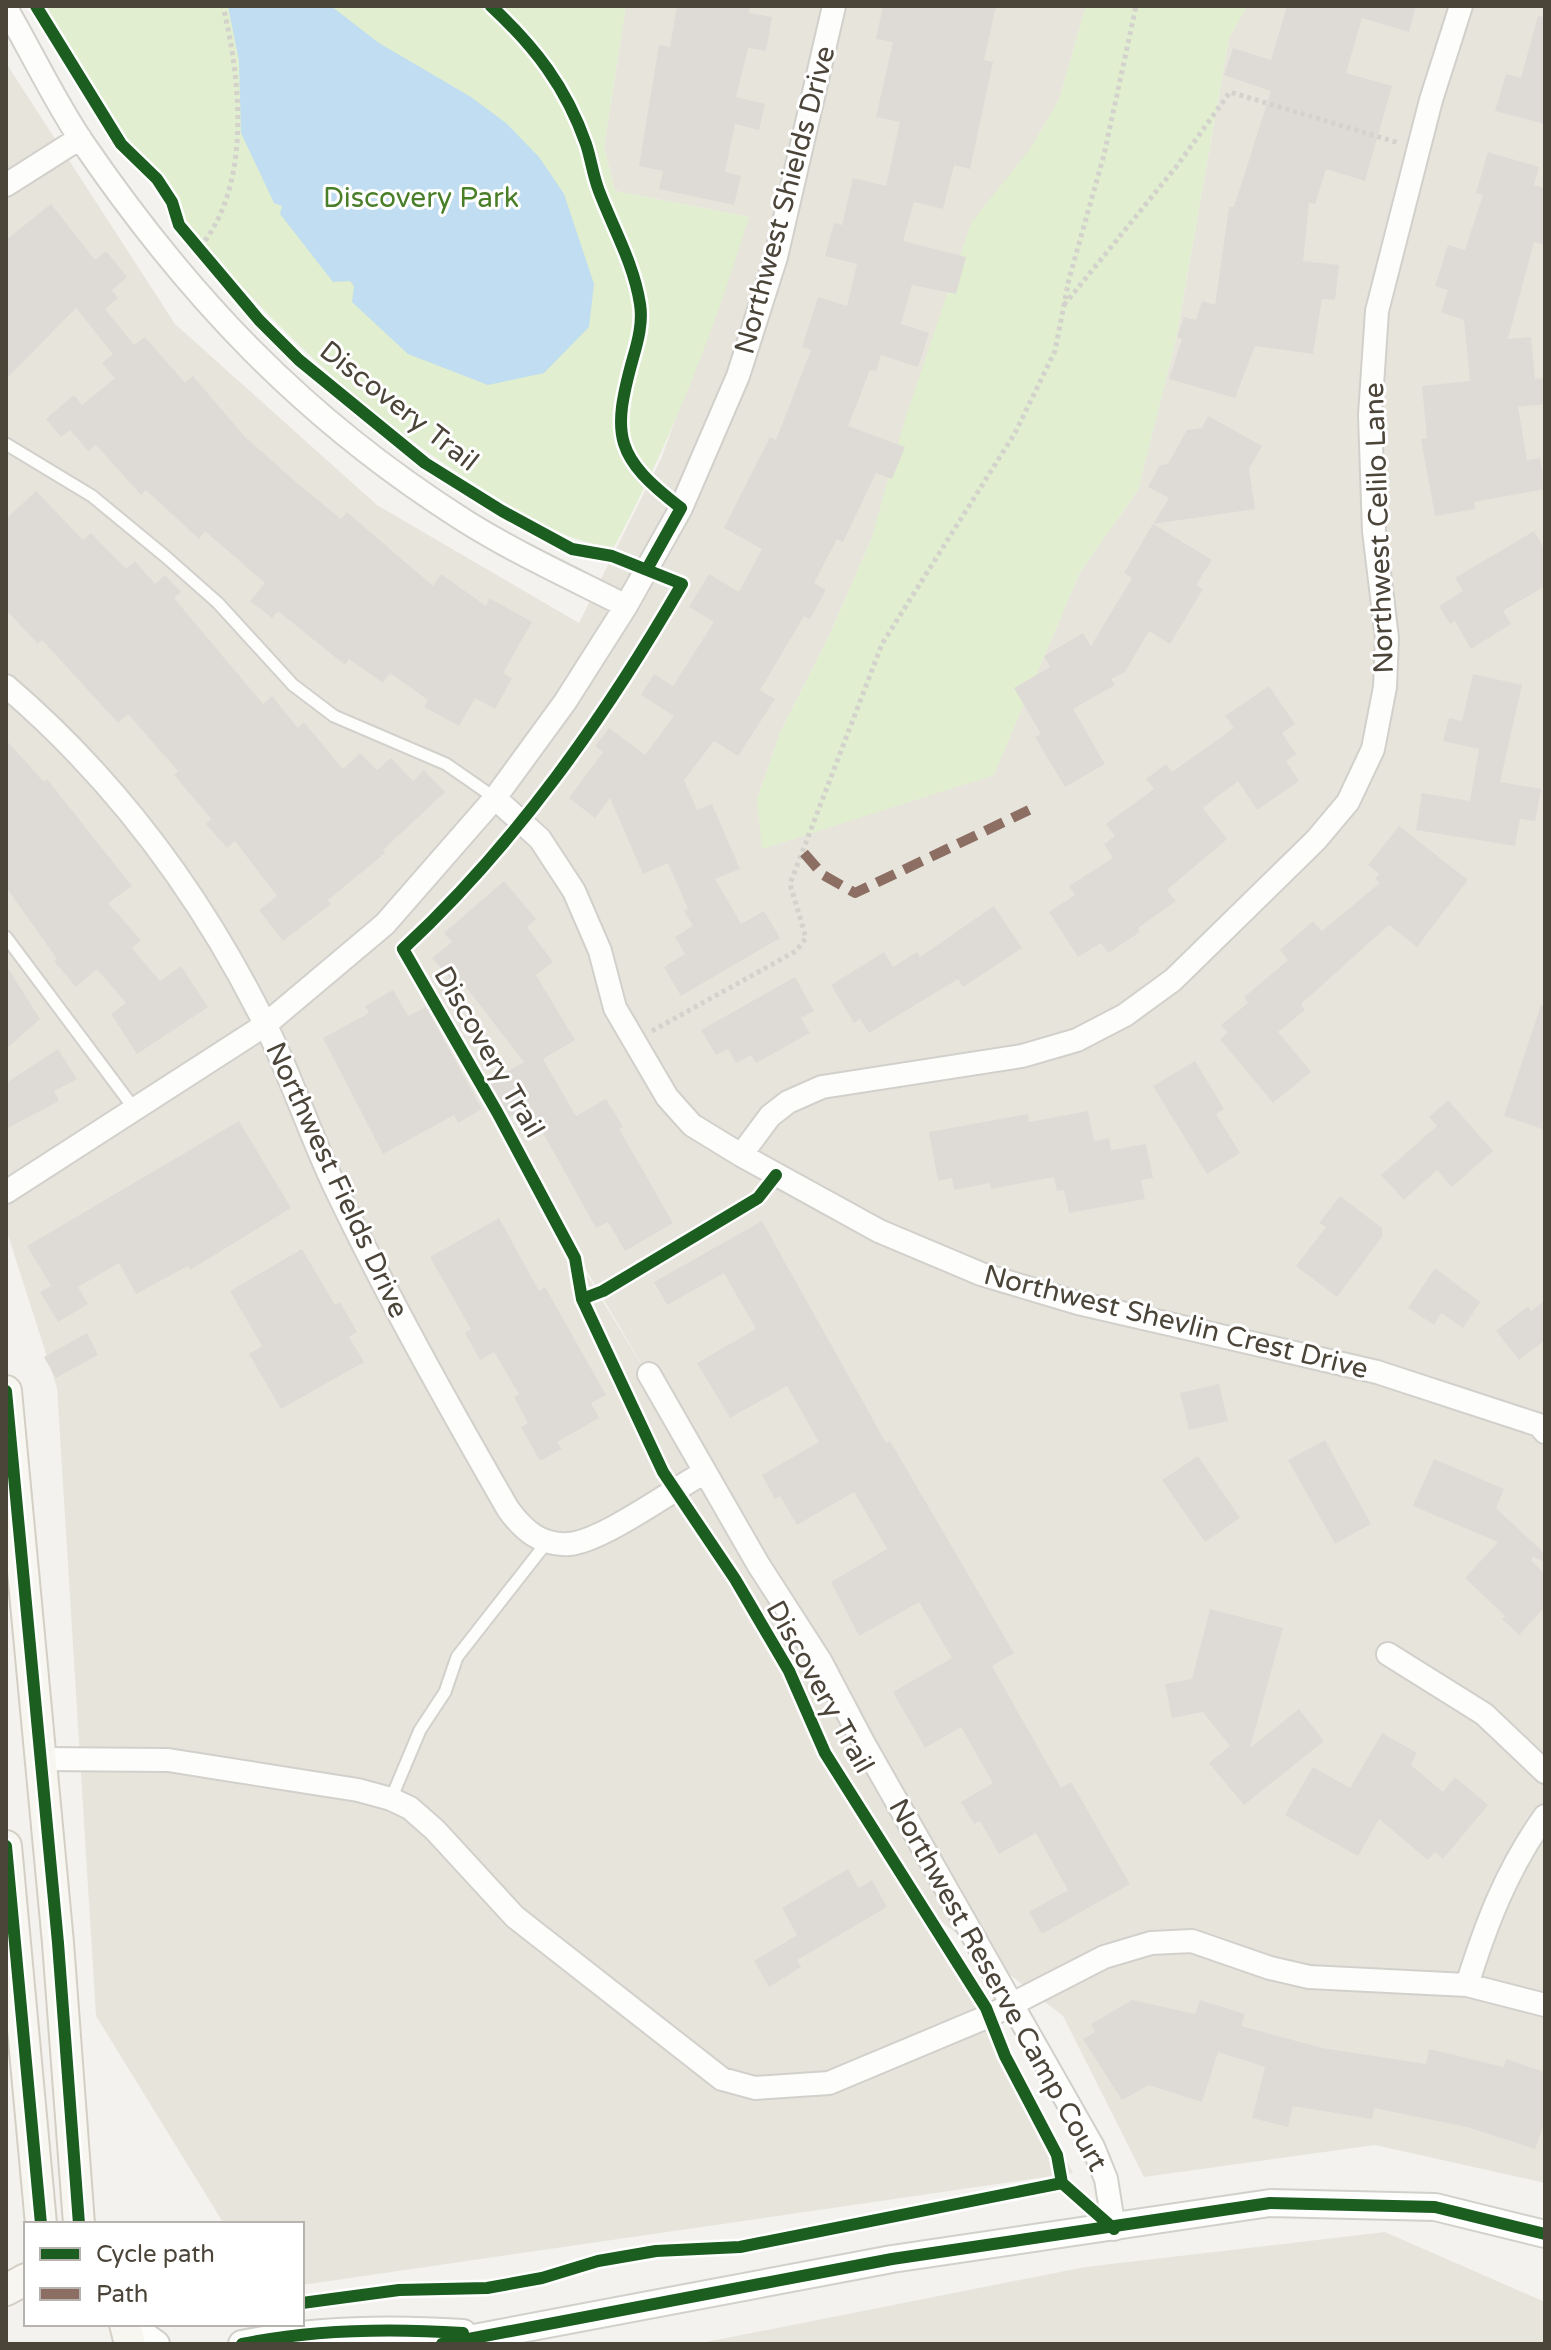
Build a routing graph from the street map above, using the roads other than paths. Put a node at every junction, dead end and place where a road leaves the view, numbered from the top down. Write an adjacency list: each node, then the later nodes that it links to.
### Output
1 (834, 6): 7 (street, Northwest Shields Drive)
2 (1461, 6): 13 (street, Northwest Celilo Lane)
3 (6, 8): 4 (street)
4 (80, 138): 5 (street); 7 (street)
5 (6, 185)
6 (6, 444): 9 (lane)
7 (626, 606): 9 (street, Northwest Shields Drive)
8 (6, 686): 11 (street, Northwest Fields Drive)
9 (495, 798): 11 (street, Northwest Shields Drive); 13 (street, Northwest Shevlin Crest Drive)
10 (6, 937): 12 (lane)
11 (265, 1025): 12 (street, Northwest Shields Drive); 19 (street, Northwest Fields Drive)
12 (136, 1111): 14 (street, Northwest Shields Drive)
13 (741, 1155): 17 (street, Northwest Shevlin Crest Drive)
14 (6, 1192)
15 (649, 1374): 18 (street, Northwest Reserve Camp Court)
16 (6, 1391): 21 (main road)
17 (1543, 1425)
18 (705, 1472): 19 (street); 27 (street, Northwest Reserve Camp Court)
19 (547, 1542): 23 (lane)
20 (1388, 1654): 22 (street)
21 (41, 1759): 23 (street); 30 (main road)
22 (1545, 1772)
23 (391, 1799): 27 (street)
24 (1545, 1816): 26 (street)
25 (6, 1846): 29 (main road)
26 (1467, 1985): 27 (street); 28 (street)
27 (1011, 2003): 31 (street, Northwest Reserve Camp Court)
28 (1545, 2005)
29 (41, 2222)
30 (79, 2222)
31 (1114, 2229): 32 (street); 36 (street)
32 (1545, 2234)
33 (24, 2280): 34 (main road)
34 (6, 2290)
35 (129, 2326): 37 (street)
36 (483, 2335): 38 (street); 39 (street)
37 (156, 2344)
38 (242, 2344)
39 (442, 2344)

